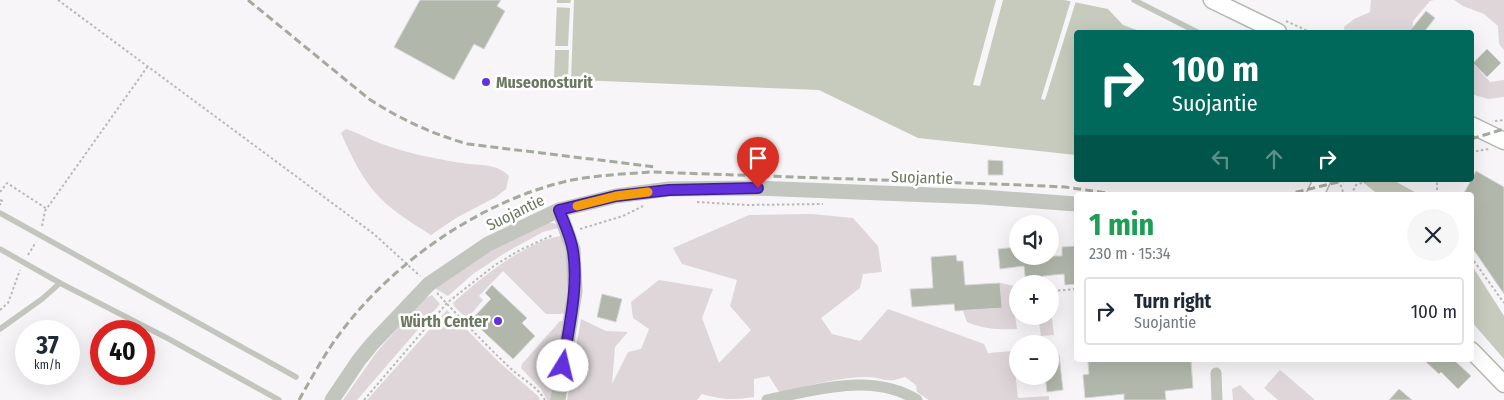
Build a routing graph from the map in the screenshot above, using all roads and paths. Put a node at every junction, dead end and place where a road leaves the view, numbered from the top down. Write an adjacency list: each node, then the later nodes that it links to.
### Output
1 (58, 0): 6 (path)
2 (1134, 0): 4 (lane)
3 (1212, 0): 5 (main road)
4 (1193, 30)
5 (1274, 30)
6 (148, 65): 19 (path); 28 (path)
7 (1474, 127): 8 (main road)
8 (1497, 145): 9 (path)
9 (1474, 151)
10 (1363, 182): 12 (path)
11 (0, 192): 19 (path)
12 (1352, 192)
13 (0, 200): 17 (path)
14 (698, 202): 15 (path)
15 (824, 204)
16 (1074, 204): 20 (street, Suojantie)
17 (0, 205)
18 (645, 205): 22 (path)
19 (47, 209): 23 (path)
20 (559, 210): 22 (street); 28 (street, Suojantie)
21 (0, 213): 23 (lane)
22 (568, 233): 31 (path); 43 (street)
23 (40, 234): 26 (path); 37 (lane)
24 (0, 249): 26 (lane)
25 (1474, 261): 32 (path)
26 (24, 263): 27 (lane); 33 (path)
27 (60, 283): 34 (lane); 39 (lane)
28 (429, 284): 40 (street, Suojantie)
29 (1074, 290): 30 (path)
30 (1059, 291)
31 (447, 303): 41 (path); 42 (path)
32 (1504, 303)
33 (0, 310)
34 (0, 329)
35 (1474, 353): 38 (main road)
36 (1216, 373): 46 (street)
37 (296, 377)
38 (1504, 384)
39 (279, 400)
40 (332, 400)
41 (364, 400)
42 (545, 400)
43 (558, 400)
44 (767, 400): 45 (street)
45 (917, 400)
46 (1217, 400)

